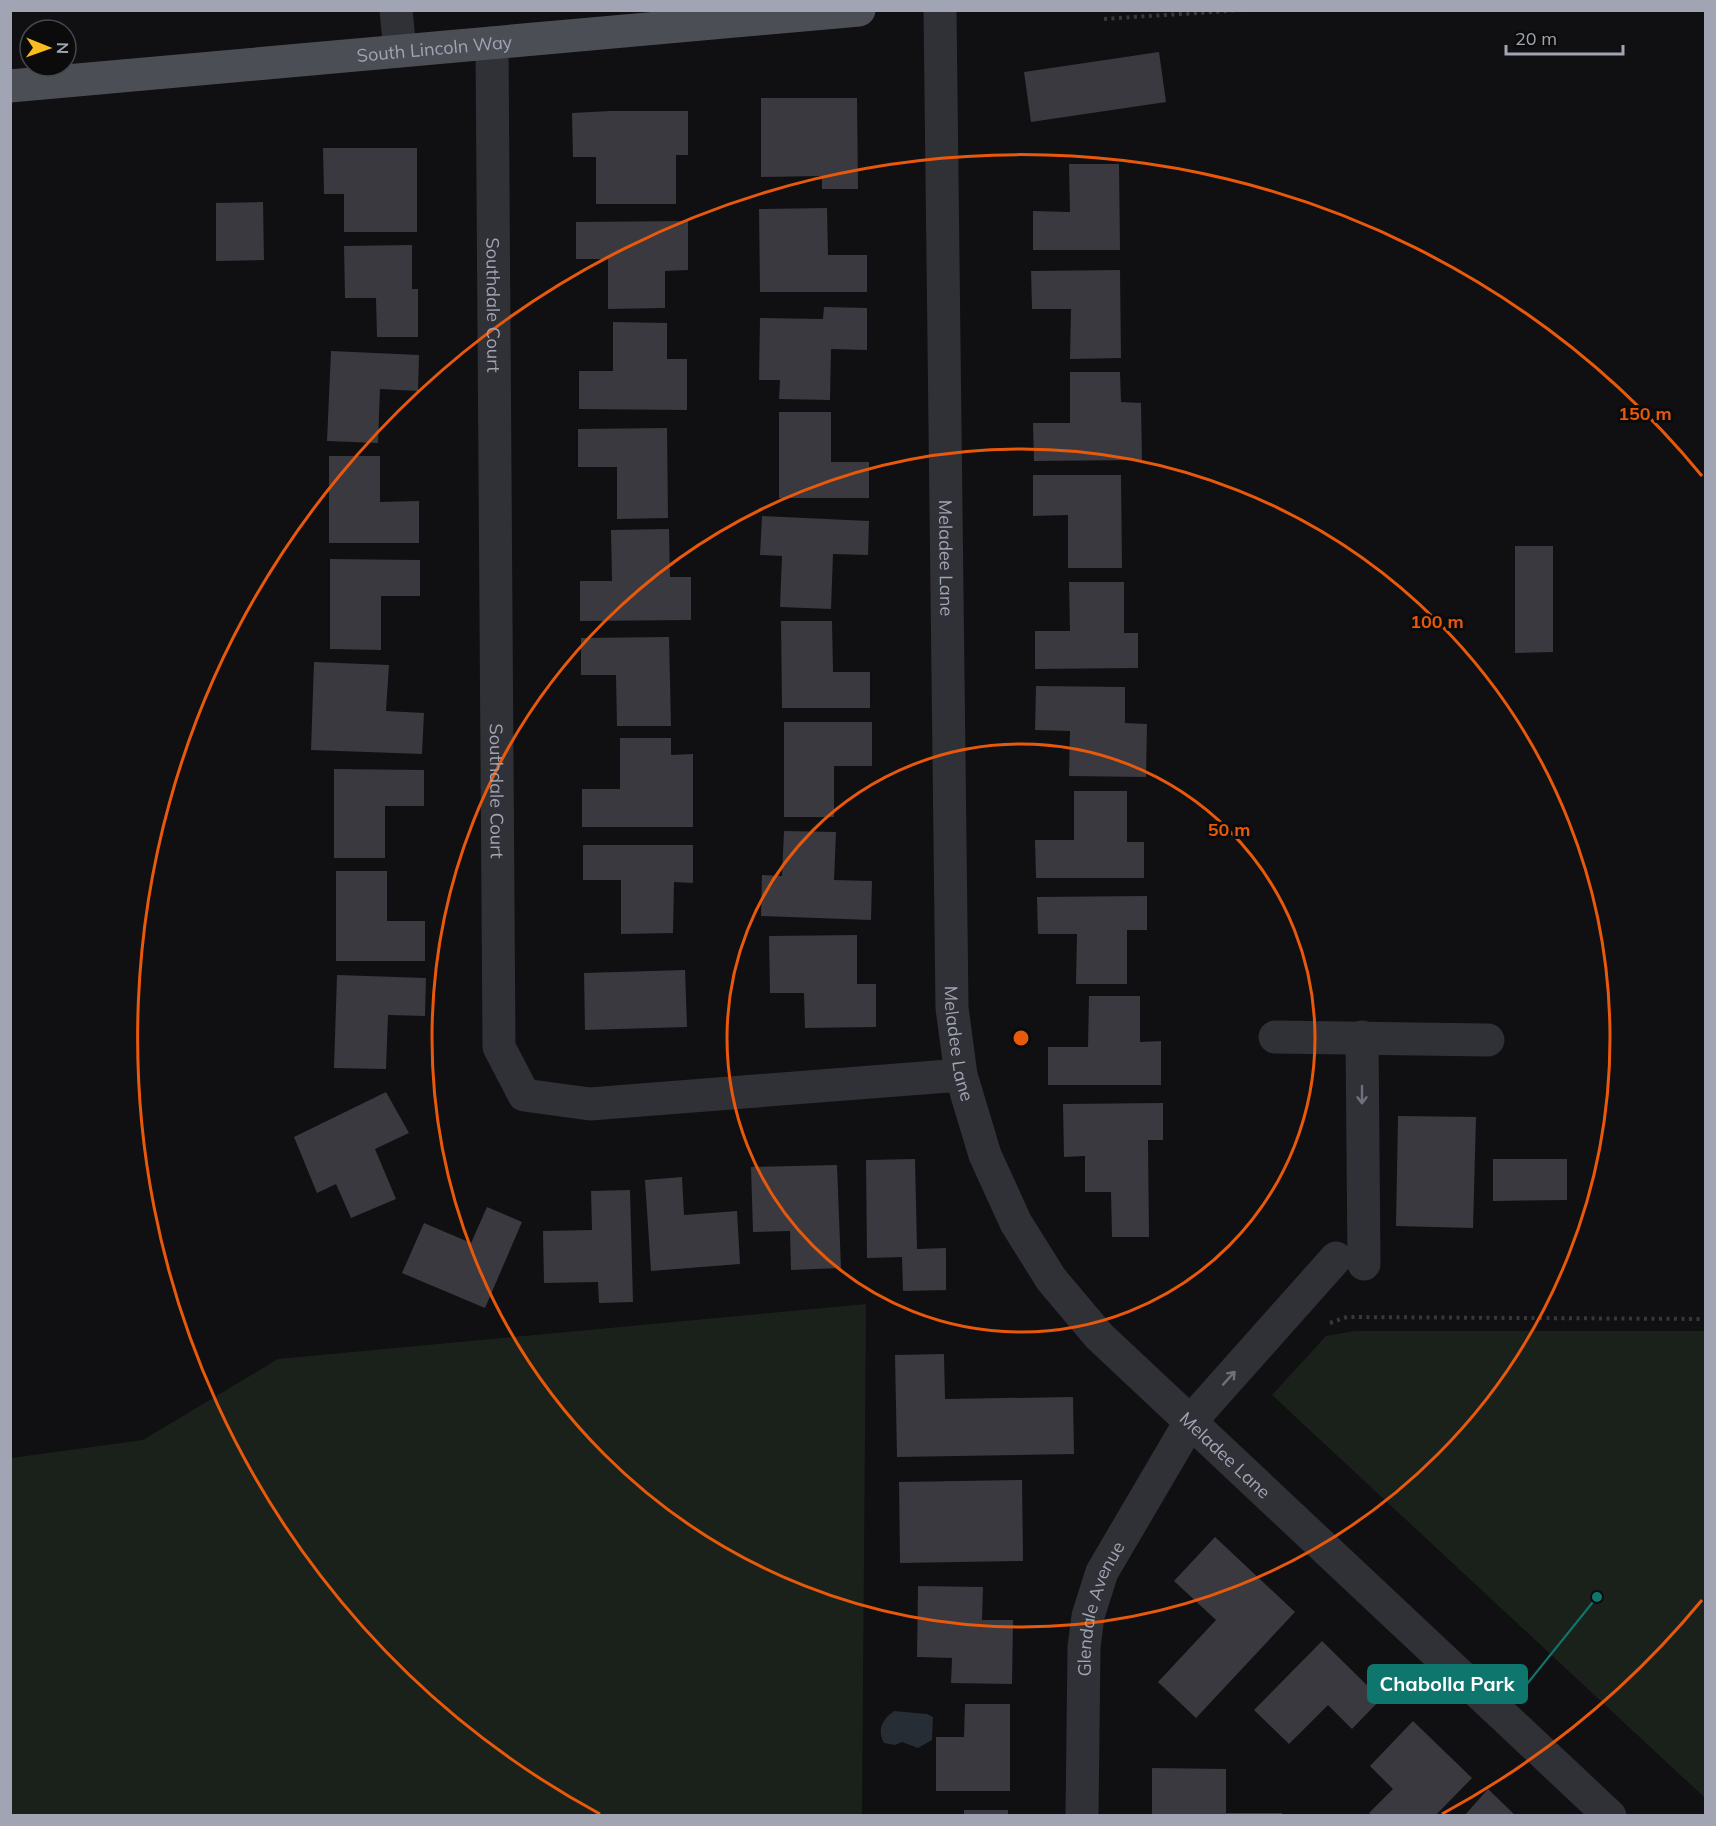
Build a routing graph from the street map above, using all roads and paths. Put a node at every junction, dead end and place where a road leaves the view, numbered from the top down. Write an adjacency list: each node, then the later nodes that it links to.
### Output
1 (396, 10): 7 (street)
2 (859, 10): 6 (main road, South Lincoln Way)
3 (939, 10): 12 (street, Meladee Lane)
4 (1242, 10): 5 (path)
5 (1104, 19)
6 (492, 43): 7 (main road, South Lincoln Way); 12 (street, Southdale Court)
7 (400, 51): 8 (main road, South Lincoln Way)
8 (10, 86)
9 (1275, 1037): 10 (street)
10 (1362, 1037): 11 (street); 15 (street, Glendale Avenue)
11 (1488, 1040)
12 (961, 1075): 15 (street, Meladee Lane)
13 (1706, 1319): 14 (path)
14 (1324, 1325)
15 (1190, 1422): 16 (street, Glendale Avenue); 17 (street, Meladee Lane)
16 (1082, 1815)
17 (1610, 1815)

